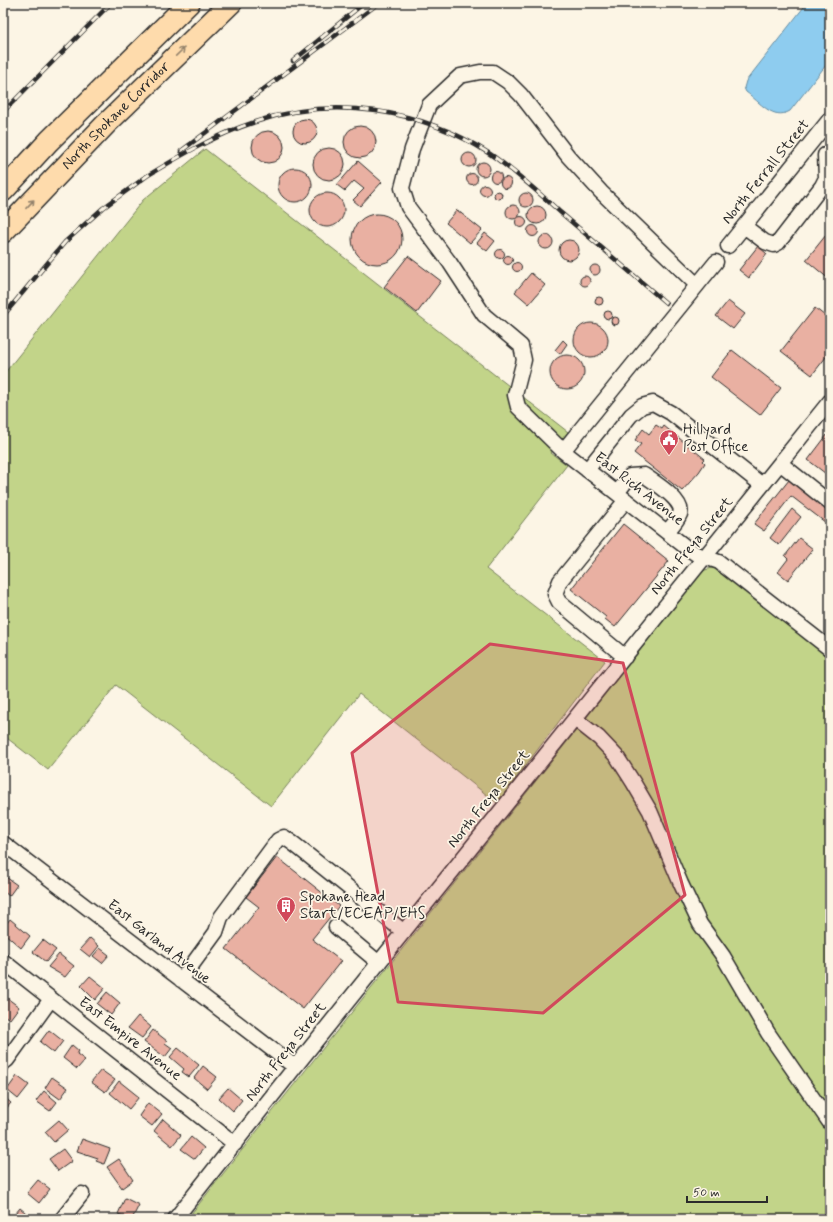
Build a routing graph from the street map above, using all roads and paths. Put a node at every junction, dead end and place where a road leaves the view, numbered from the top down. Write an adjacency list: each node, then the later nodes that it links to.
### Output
1 (169, 3): 5 (highway)
2 (189, 3): 5 (highway, North Spokane Corridor)
3 (231, 3): 10 (highway, North Spokane Corridor, one-way to 3)
4 (830, 119): 6 (street, North Ferrall Street)
5 (49, 141): 8 (highway, North Spokane Corridor)
6 (808, 146): 7 (street); 9 (street, North Ferrall Street)
7 (828, 153): 9 (street)
8 (3, 191)
9 (744, 226): 11 (street, North Ferrall Street)
10 (3, 232)
11 (728, 246)
12 (716, 262): 13 (street)
13 (697, 285): 15 (street); 15 (street, East Rich Avenue)
14 (830, 401): 16 (street, North Freya Street)
15 (563, 451): 17 (street, East Rich Avenue)
16 (780, 463): 18 (street, North Freya Street); 20 (street)
17 (587, 470): 18 (street); 19 (street, East Rich Avenue)
18 (762, 485): 22 (street, North Freya Street)
19 (622, 497): 21 (street, East Rich Avenue); 21 (street); 24 (street)
20 (830, 503)
21 (667, 532): 22 (street, East Rich Avenue)
22 (705, 556): 23 (street, East Rich Avenue); 24 (street, North Freya Street)
23 (830, 649)
24 (625, 657): 25 (street, North Freya Street)
25 (575, 720): 28 (street, North Freya Street); 35 (street)
26 (3, 843): 31 (street, East Garland Avenue)
27 (336, 927): 30 (street)
28 (404, 932): 30 (street, North Freya Street); 31 (street)
29 (3, 961): 32 (street, East Empire Avenue)
30 (379, 963): 34 (street, North Freya Street)
31 (181, 980): 34 (street, East Garland Avenue)
32 (51, 999): 33 (street); 36 (street, East Empire Avenue)
33 (3, 1063)
34 (295, 1067): 36 (street, North Freya Street)
35 (830, 1123)
36 (235, 1144): 39 (street, North Freya Street)
37 (82, 1194): 38 (street)
38 (62, 1219)
39 (175, 1219)

